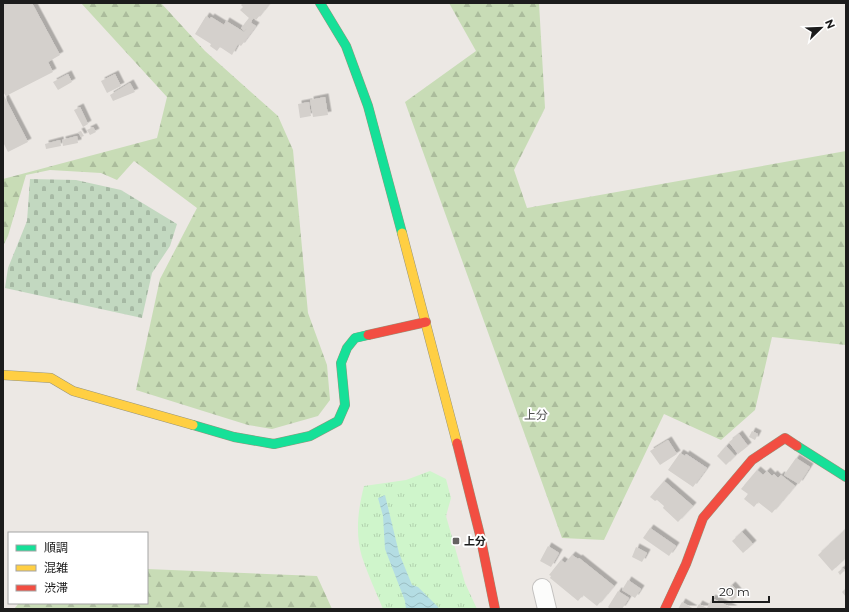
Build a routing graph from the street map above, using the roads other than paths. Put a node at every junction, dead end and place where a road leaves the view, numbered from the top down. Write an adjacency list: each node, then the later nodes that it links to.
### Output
1 (320, 3): 2 (street)
2 (426, 322): 3 (street); 6 (street)
3 (3, 375)
4 (846, 477): 8 (street)
5 (542, 588): 7 (street)
6 (495, 609)
7 (547, 609)
8 (665, 609)

